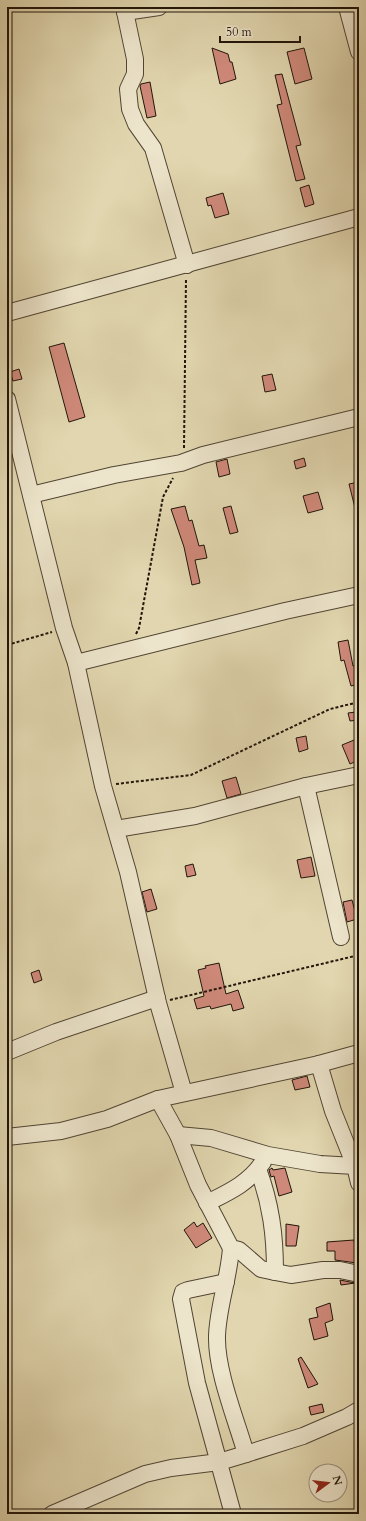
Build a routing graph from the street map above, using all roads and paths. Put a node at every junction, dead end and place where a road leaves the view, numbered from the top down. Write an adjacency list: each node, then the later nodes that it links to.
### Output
1 (159, 7): 3 (street)
2 (347, 7): 4 (street)
3 (124, 9): 6 (street)
4 (359, 52)
5 (359, 217): 6 (street)
6 (187, 265): 7 (street)
7 (7, 313)
8 (7, 399): 10 (street)
9 (359, 417): 10 (street)
10 (31, 495): 12 (street)
11 (359, 595): 14 (street)
12 (64, 628): 13 (path); 14 (street)
13 (7, 646)
14 (76, 663): 17 (street)
15 (359, 702): 17 (path)
16 (359, 775): 18 (street)
17 (103, 786): 19 (street)
18 (306, 786): 19 (street); 20 (street)
19 (116, 829): 22 (street)
20 (342, 937)
21 (359, 955): 22 (path)
22 (158, 1001): 23 (street); 26 (street)
23 (7, 1052)
24 (359, 1053): 25 (street)
25 (319, 1064): 26 (street); 31 (street)
26 (184, 1093): 27 (street)
27 (158, 1099): 28 (street); 29 (street)
28 (178, 1135): 30 (street); 34 (street)
29 (7, 1137)
30 (268, 1155): 31 (street); 32 (street)
31 (357, 1165): 33 (street)
32 (258, 1169): 34 (street); 36 (street)
33 (359, 1183)
34 (207, 1203): 35 (street)
35 (231, 1248): 36 (street); 38 (street)
36 (275, 1272): 37 (street)
37 (359, 1274)
38 (226, 1282): 40 (street); 41 (street)
39 (359, 1410): 40 (street)
40 (246, 1454): 41 (street)
41 (219, 1462): 42 (street); 43 (street)
42 (52, 1514)
43 (233, 1514)

